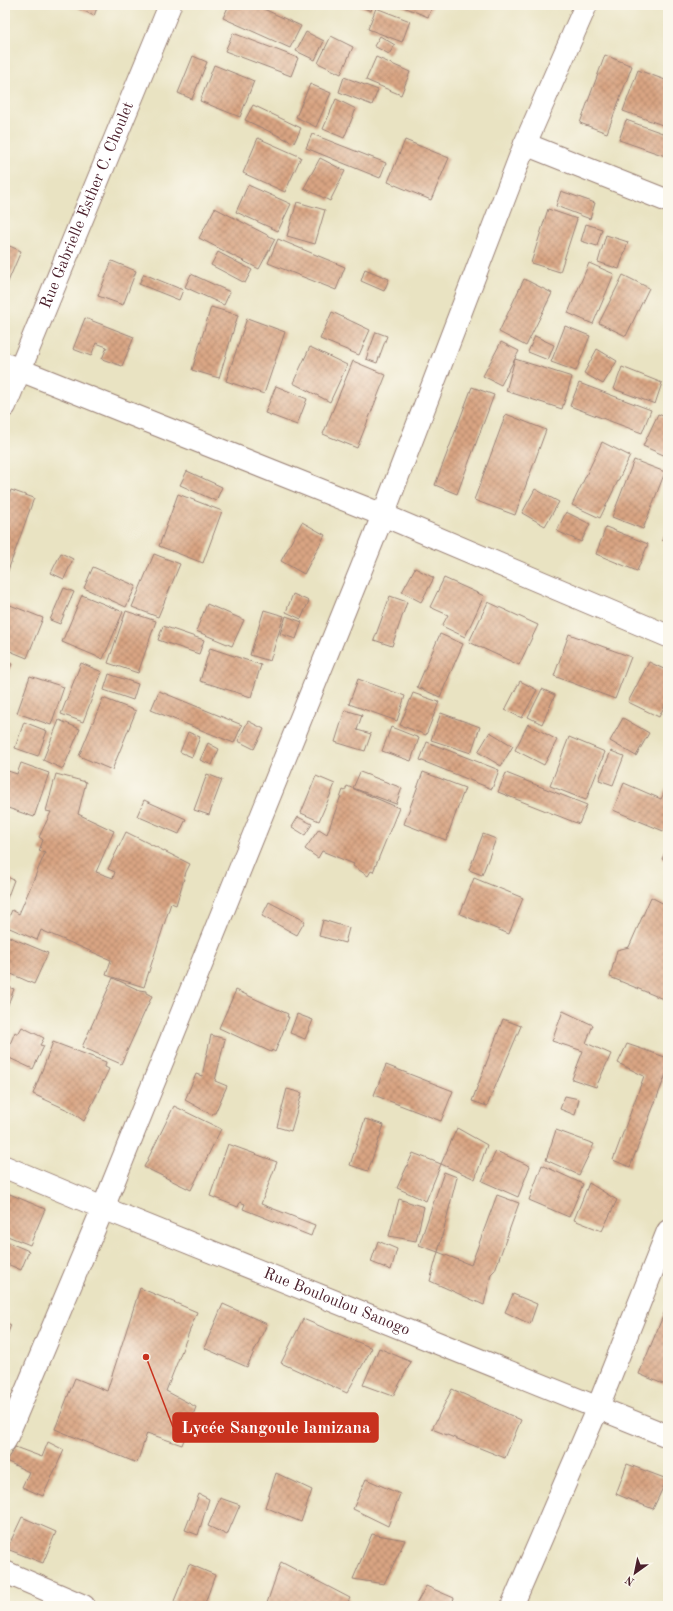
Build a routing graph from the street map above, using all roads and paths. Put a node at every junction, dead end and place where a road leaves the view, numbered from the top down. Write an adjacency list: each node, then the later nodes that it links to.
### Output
1 (170, 5): 5 (street, Rue Gabrielle Esther C. Choulet)
2 (586, 5): 3 (street)
3 (525, 144): 4 (street); 7 (street)
4 (668, 201)
5 (12, 367): 6 (street, Rue Gabrielle Esther C. Choulet); 7 (street)
6 (5, 406)
7 (384, 515): 8 (street); 10 (street)
8 (668, 636)
9 (5, 1167): 10 (street, Rue Bouloulou Sanogo)
10 (103, 1208): 12 (street, Rue Bouloulou Sanogo); 14 (street)
11 (668, 1231): 12 (street)
12 (598, 1407): 13 (street, Rue Bouloulou Sanogo); 17 (street)
13 (668, 1436)
14 (5, 1440)
15 (5, 1572): 16 (street)
16 (84, 1606)
17 (512, 1606)

